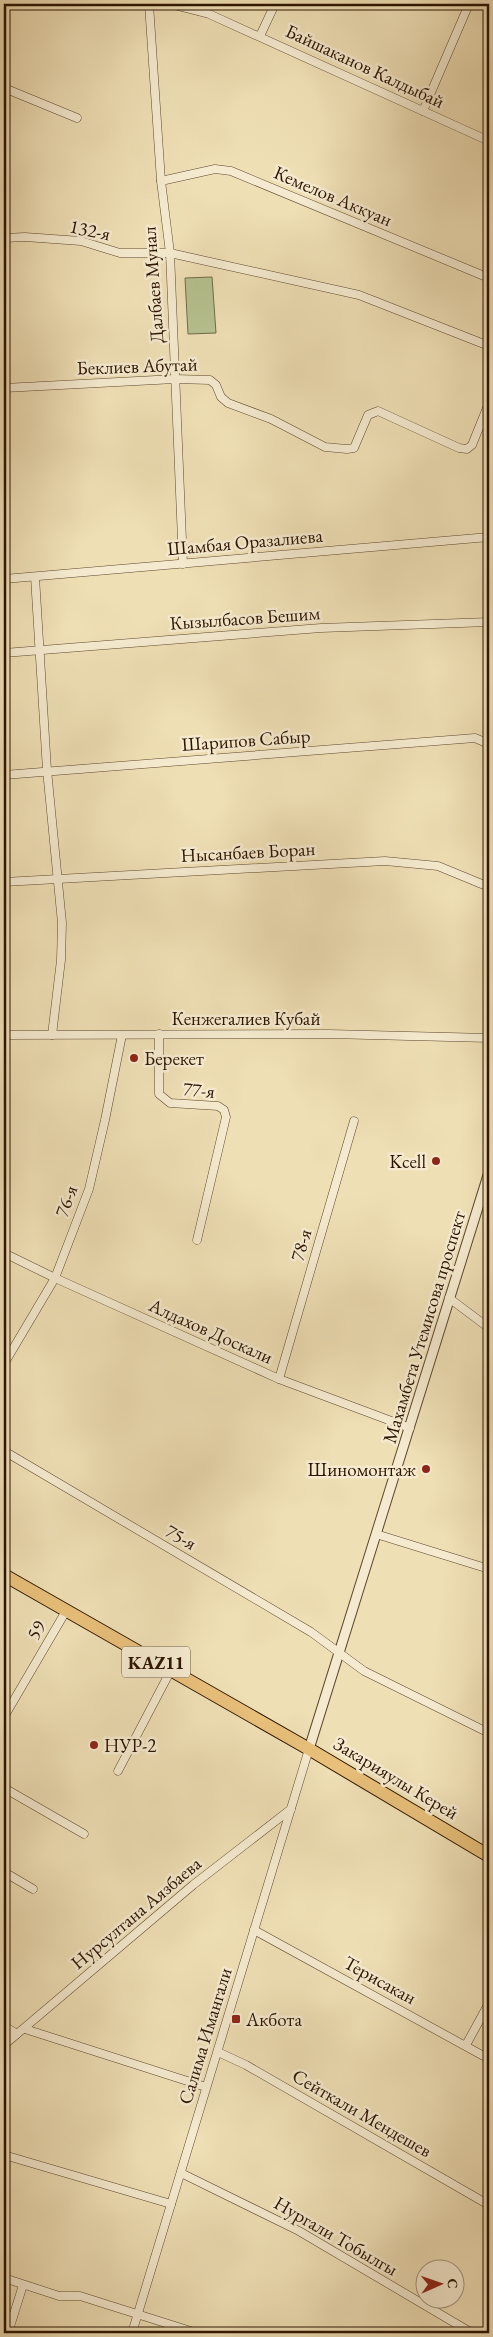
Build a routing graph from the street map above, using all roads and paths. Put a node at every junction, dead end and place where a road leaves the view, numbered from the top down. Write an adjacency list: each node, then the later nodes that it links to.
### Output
1 (149, 4): 10 (street, Далбаев Мунал)
2 (170, 4): 5 (street, Байшаканов Калдыбай)
3 (276, 4): 5 (street)
4 (469, 4): 7 (street)
5 (260, 36): 7 (street, Байшаканов Калдыбай)
6 (4, 88): 8 (street)
7 (423, 111): 9 (street, Байшаканов Калдыбай)
8 (76, 118)
9 (489, 141)
10 (161, 181): 12 (street, Далбаев Мунал); 13 (street, Кемелов Аккуан)
11 (4, 238): 12 (street, 132-я)
12 (170, 253): 14 (street); 15 (street, Далбаев Мунал)
13 (489, 278)
14 (489, 346)
15 (176, 378): 16 (street, Беклиев Абутай); 17 (street, Беклиев Абутай); 19 (street, Далбаев Мунал)
16 (4, 388)
17 (489, 403)
18 (489, 537): 19 (street, Шамбая Оразалиева)
19 (183, 564): 20 (street, Шамбая Оразалиева)
20 (35, 577): 21 (street, Шамбая Оразалиева); 23 (street)
21 (4, 580)
22 (489, 622): 23 (street, Кызылбасов Бешим)
23 (40, 650): 24 (street, Кызылбасов Бешим); 26 (street)
24 (4, 653)
25 (489, 744): 26 (street, Шарипов Сабыр)
26 (47, 770): 27 (street, Шарипов Сабыр); 28 (street)
27 (4, 775)
28 (59, 879): 29 (street, Нысанбаев Боран); 30 (street, Нысанбаев Боран); 33 (street)
29 (4, 882)
30 (489, 887)
31 (159, 1034): 34 (street, Кенжегалиев Кубай); 35 (street, Кенжегалиев Кубай); 38 (street, 77-я)
32 (4, 1035): 33 (street, Кенжегалиев Кубай)
33 (52, 1035): 34 (street, Кенжегалиев Кубай)
34 (122, 1035): 40 (street, 76-я)
35 (489, 1038)
36 (354, 1121): 44 (street, 78-я)
37 (489, 1172): 41 (street, Махамбета Утемисова проспект)
38 (197, 1240)
39 (4, 1253): 40 (street, Алдахов Доскали)
40 (55, 1278): 43 (street, 76-я); 44 (street, Алдахов Доскали)
41 (449, 1298): 42 (street); 45 (street, Махамбета Утемисова проспект)
42 (489, 1328)
43 (4, 1364)
44 (279, 1379): 45 (street, Алдахов Доскали)
45 (410, 1428): 47 (street, Махамбета Утемисова проспект)
46 (4, 1451): 51 (street, 75-я)
47 (376, 1534): 48 (street); 51 (street, Махамбета Утемисова проспект)
48 (489, 1570)
49 (4, 1575): 50 (highway, KAZ11)
50 (66, 1611): 52 (highway, KAZ11); 53 (street, 59)
51 (339, 1653): 54 (street, 75-я); 55 (street, Махамбета Утемисова проспект)
52 (171, 1670): 55 (highway, KAZ11); 56 (street)
53 (4, 1717)
54 (489, 1733)
55 (308, 1749): 58 (street, Салима Имангали); 60 (highway, Закарияулы Керей / KAZ11)
56 (118, 1771)
57 (4, 1788): 59 (street)
58 (291, 1809): 63 (street, Салима Имангали); 66 (street, Нурсултана Аязбаева)
59 (84, 1834)
60 (489, 1856)
61 (4, 1872): 62 (street)
62 (33, 1889)
63 (254, 1930): 69 (street, Терисакан); 70 (street, Салима Имангали)
64 (489, 2003): 69 (street)
65 (4, 2026): 67 (street)
66 (25, 2029): 67 (street, Нурсултана Аязбаева); 72 (street)
67 (17, 2034): 68 (street, Нурсултана Аязбаева)
68 (4, 2045)
69 (466, 2045): 71 (street, Терисакан)
70 (218, 2052): 72 (street, Салима Имангали); 76 (street, Сейткали Мендешев)
71 (489, 2059)
72 (206, 2087): 74 (street, Салима Имангали)
73 (4, 2155): 75 (street)
74 (181, 2173): 75 (street, Салима Имангали); 83 (street, Нургали Тобылгы)
75 (171, 2204): 79 (street, Салима Имангали)
76 (489, 2205)
77 (4, 2278): 78 (street)
78 (23, 2285): 79 (street); 80 (street)
79 (138, 2314): 81 (street, Салима Имангали); 82 (street)
80 (8, 2333)
81 (132, 2333)
82 (197, 2333)
83 (472, 2333)

